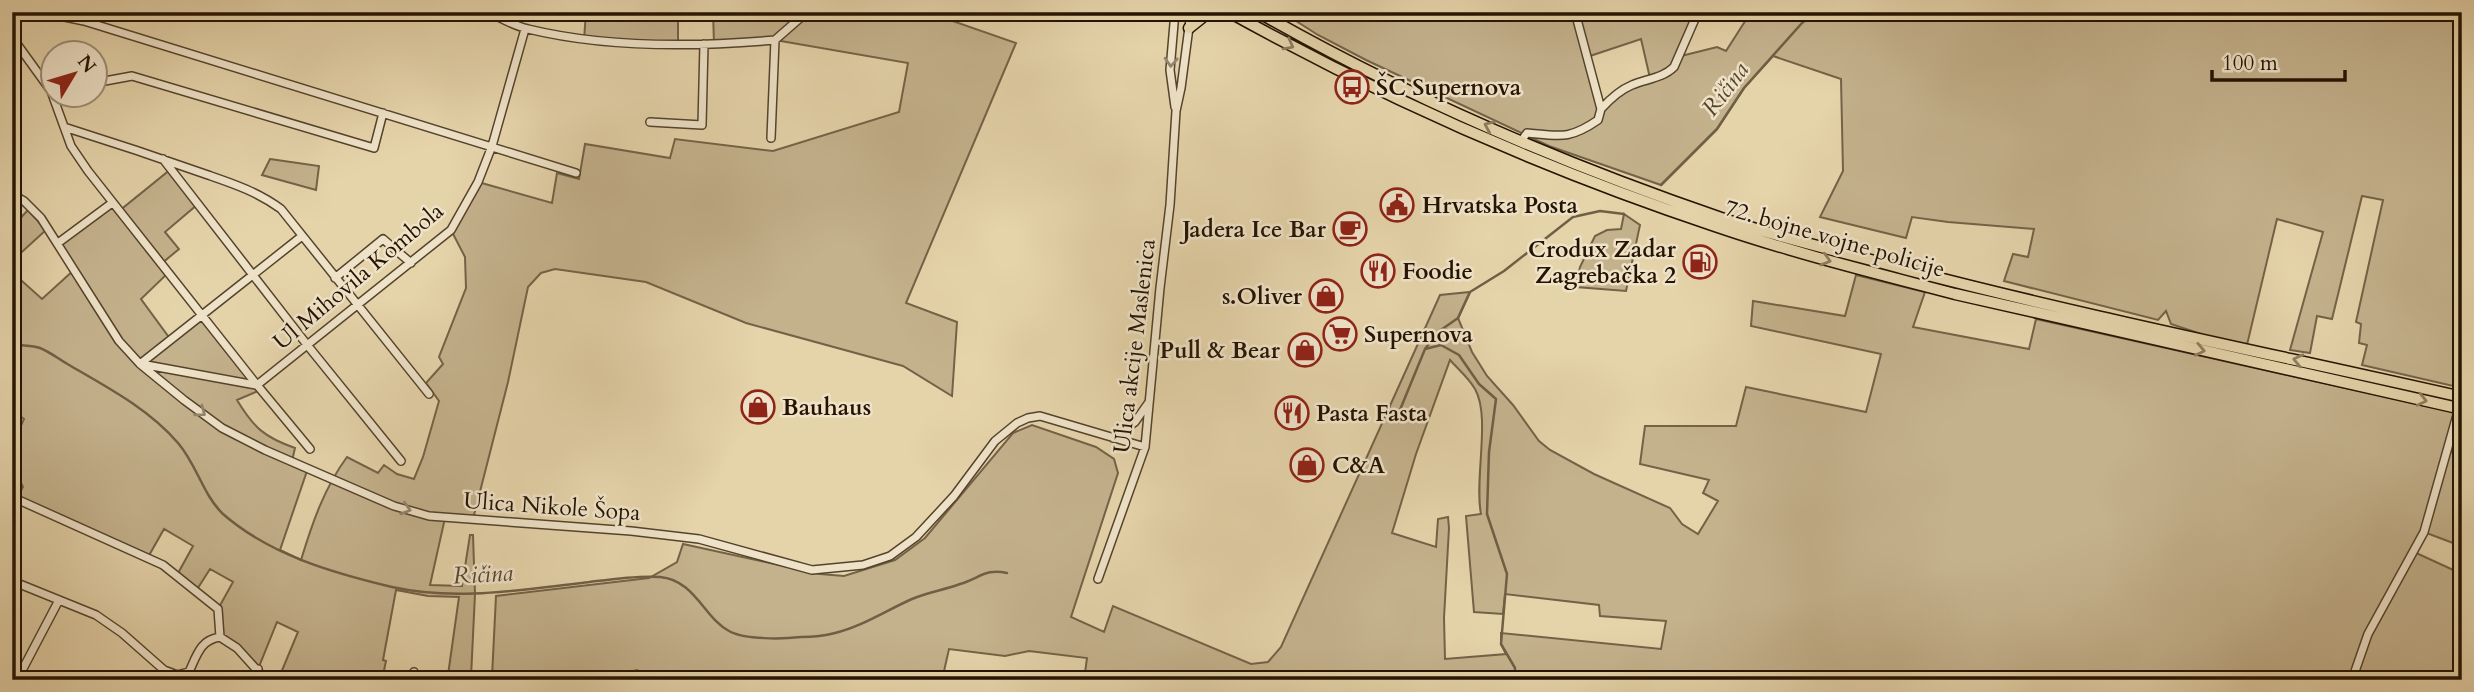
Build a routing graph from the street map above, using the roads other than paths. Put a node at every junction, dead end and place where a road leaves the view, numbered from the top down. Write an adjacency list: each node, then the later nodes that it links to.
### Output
1 (41, 12): 21 (street)
2 (488, 12): 12 (street)
3 (807, 12): 14 (street)
4 (1175, 12): 20 (street, Ulica akcije Maslenica, one-way to 20)
5 (1191, 12): 11 (street, Ulica akcije Maslenica)
6 (1209, 12): 11 (main road)
7 (1229, 12): 43 (main road, 72. bojne vojne policije, one-way to 43)
8 (1258, 12): 25 (main road, 72. bojne vojne policije, one-way to 8)
9 (1575, 12): 19 (street)
10 (1698, 12): 19 (street)
11 (1189, 28): 20 (street, Ulica akcije Maslenica)
12 (525, 29): 15 (street); 26 (street, Ul Mihovila Kombola)
13 (12, 37): 16 (street)
14 (775, 40): 15 (street); 24 (street)
15 (704, 44): 22 (street)
16 (38, 72)
17 (108, 80): 21 (street)
18 (58, 108): 23 (street)
19 (1601, 109): 25 (street)
20 (1176, 111): 42 (street, Ulica akcije Maslenica)
21 (383, 113): 26 (street)
22 (650, 122)
23 (64, 127): 27 (street); 30 (street)
24 (771, 138)
25 (1521, 141): 43 (main road, 72. bojne vojne policije, one-way to 25)
26 (492, 146): 28 (street); 33 (street, Ul Mihovila Kombola)
27 (163, 158): 31 (street); 34 (street)
28 (576, 173)
29 (12, 194): 32 (street, Ulica Nikole Šopa)
30 (112, 203): 32 (street); 37 (street)
31 (302, 236): 34 (street); 35 (street)
32 (58, 243): 39 (street, Ulica Nikole Šopa)
33 (411, 263): 35 (street); 36 (street, Ul Mihovila Kombola)
34 (253, 275): 37 (street); 38 (street)
35 (335, 278): 36 (street)
36 (357, 306): 38 (street, Ul Mihovila Kombola); 41 (street)
37 (203, 315): 39 (street); 40 (street)
38 (308, 346): 40 (street, Ul Mihovila Kombola); 47 (street)
39 (144, 367): 40 (street); 44 (street, Ulica Nikole Šopa, one-way to 44)
40 (257, 385): 46 (street)
41 (429, 394)
42 (1149, 402): 44 (street); 45 (street, Ulica akcije Maslenica)
43 (2461, 405): 58 (street)
44 (1113, 438): 45 (street, Ulica Nikole Šopa)
45 (1145, 447): 49 (street, Ulica akcije Maslenica)
46 (310, 449)
47 (401, 461)
48 (12, 497): 52 (street)
49 (1098, 579)
50 (12, 581): 51 (street)
51 (59, 600): 54 (street); 55 (street)
52 (220, 637): 53 (street); 54 (street)
53 (258, 669): 56 (street); 57 (street)
54 (188, 676)
55 (17, 680)
56 (255, 680)
57 (266, 680)
58 (2352, 680)

